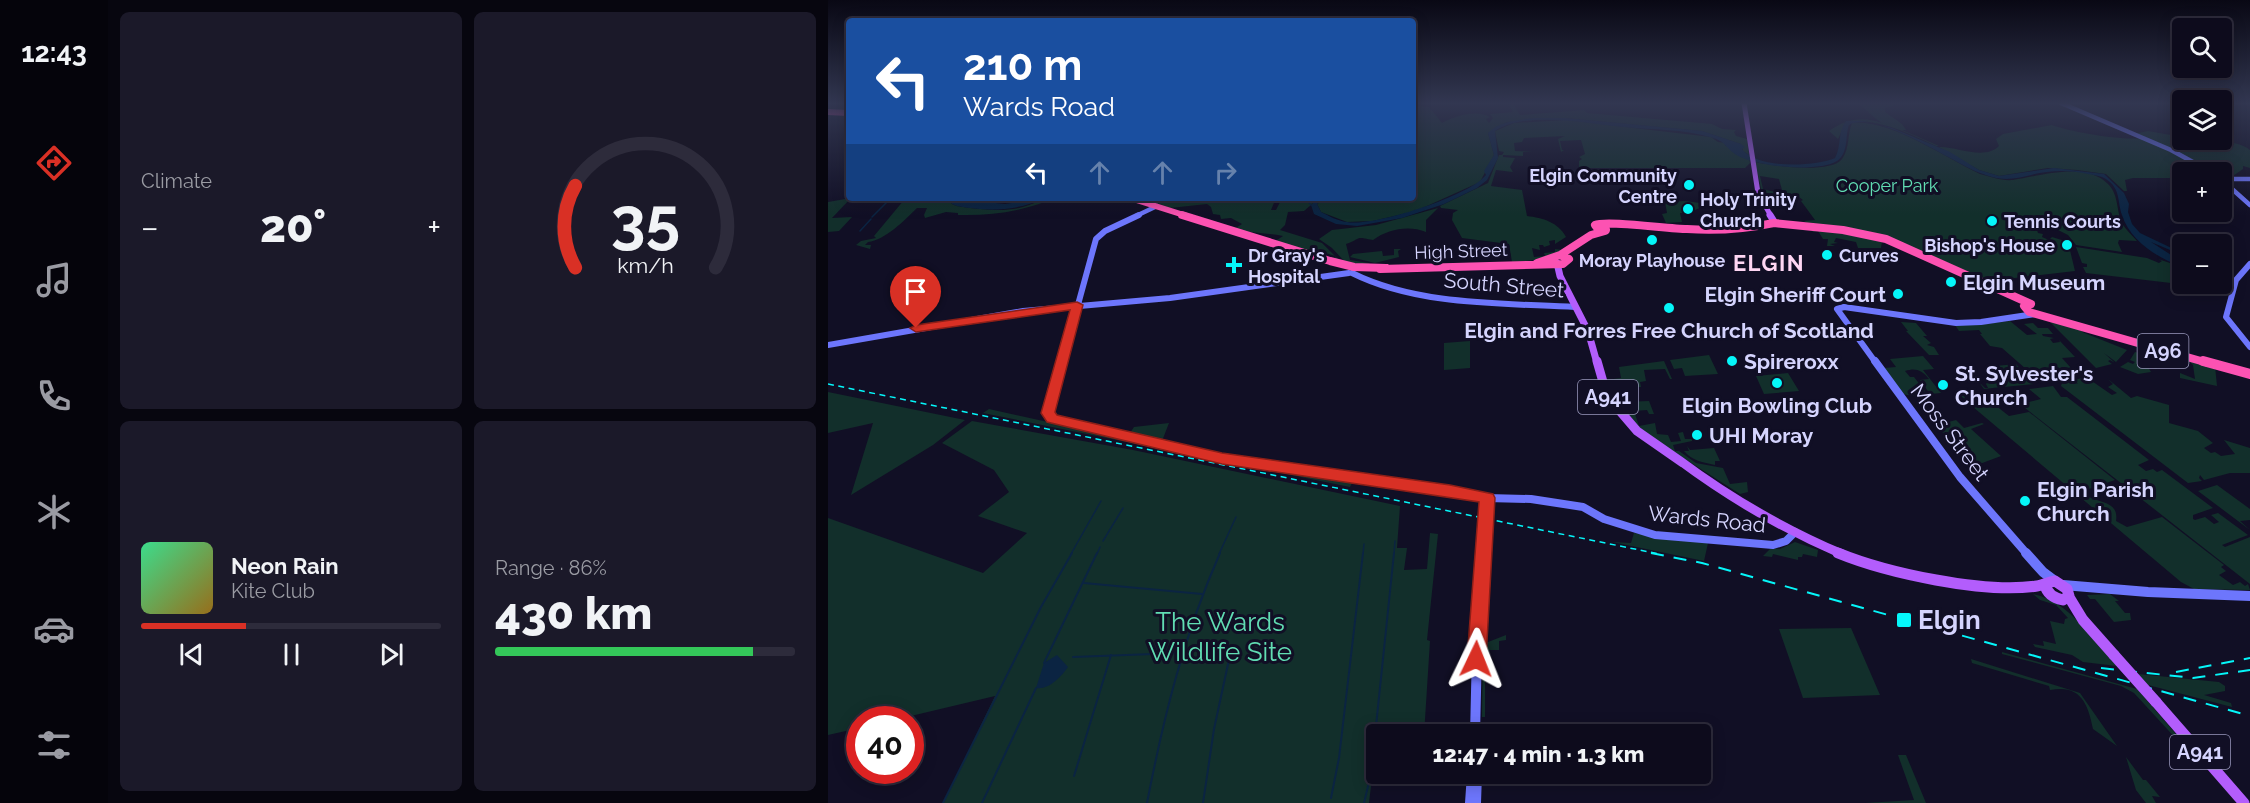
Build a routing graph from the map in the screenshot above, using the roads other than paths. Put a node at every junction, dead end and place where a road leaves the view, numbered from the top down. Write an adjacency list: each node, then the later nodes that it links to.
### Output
1 (1750, 140): 10 (main road)
2 (2149, 140): 3 (street)
3 (2193, 162)
4 (2250, 179): 5 (street)
5 (2232, 180)
6 (2232, 189): 8 (street)
7 (1140, 201): 9 (highway)
8 (2250, 205)
9 (1157, 206): 17 (highway); 18 (street)
10 (1779, 224): 11 (highway); 19 (highway)
11 (1610, 227): 12 (highway); 12 (highway)
12 (1591, 235): 13 (highway)
13 (1573, 247): 14 (highway); 14 (highway, High Street)
14 (1557, 262): 16 (highway, High Street); 20 (main road, A941)
15 (2250, 264): 24 (street)
16 (1386, 268): 17 (highway, High Street); 17 (highway, High Street)
17 (1354, 271): 18 (street); 20 (street, South Street)
18 (1077, 305): 23 (street); 26 (street, Wards Road)
19 (2026, 306): 21 (highway); 22 (street)
20 (1575, 307): 27 (main road, A941)
21 (2040, 312): 22 (street); 25 (highway, A96)
22 (2009, 318): 28 (street, Moss Street)
23 (828, 345)
24 (2250, 347)
25 (2250, 374)
26 (1487, 498): 27 (street, Wards Road); 33 (street)
27 (1794, 533): 28 (main road, A941)
28 (2051, 585): 29 (street); 30 (main road); 32 (main road, A941)
29 (2086, 588): 30 (street); 31 (street)
30 (2069, 596): 32 (main road, A941)
31 (2250, 596)
32 (2083, 620): 38 (main road, A941, bridge)
33 (1475, 724)
34 (1473, 784): 36 (street)
35 (1475, 784): 37 (street)
36 (1470, 803)
37 (1476, 803)
38 (2244, 803)

